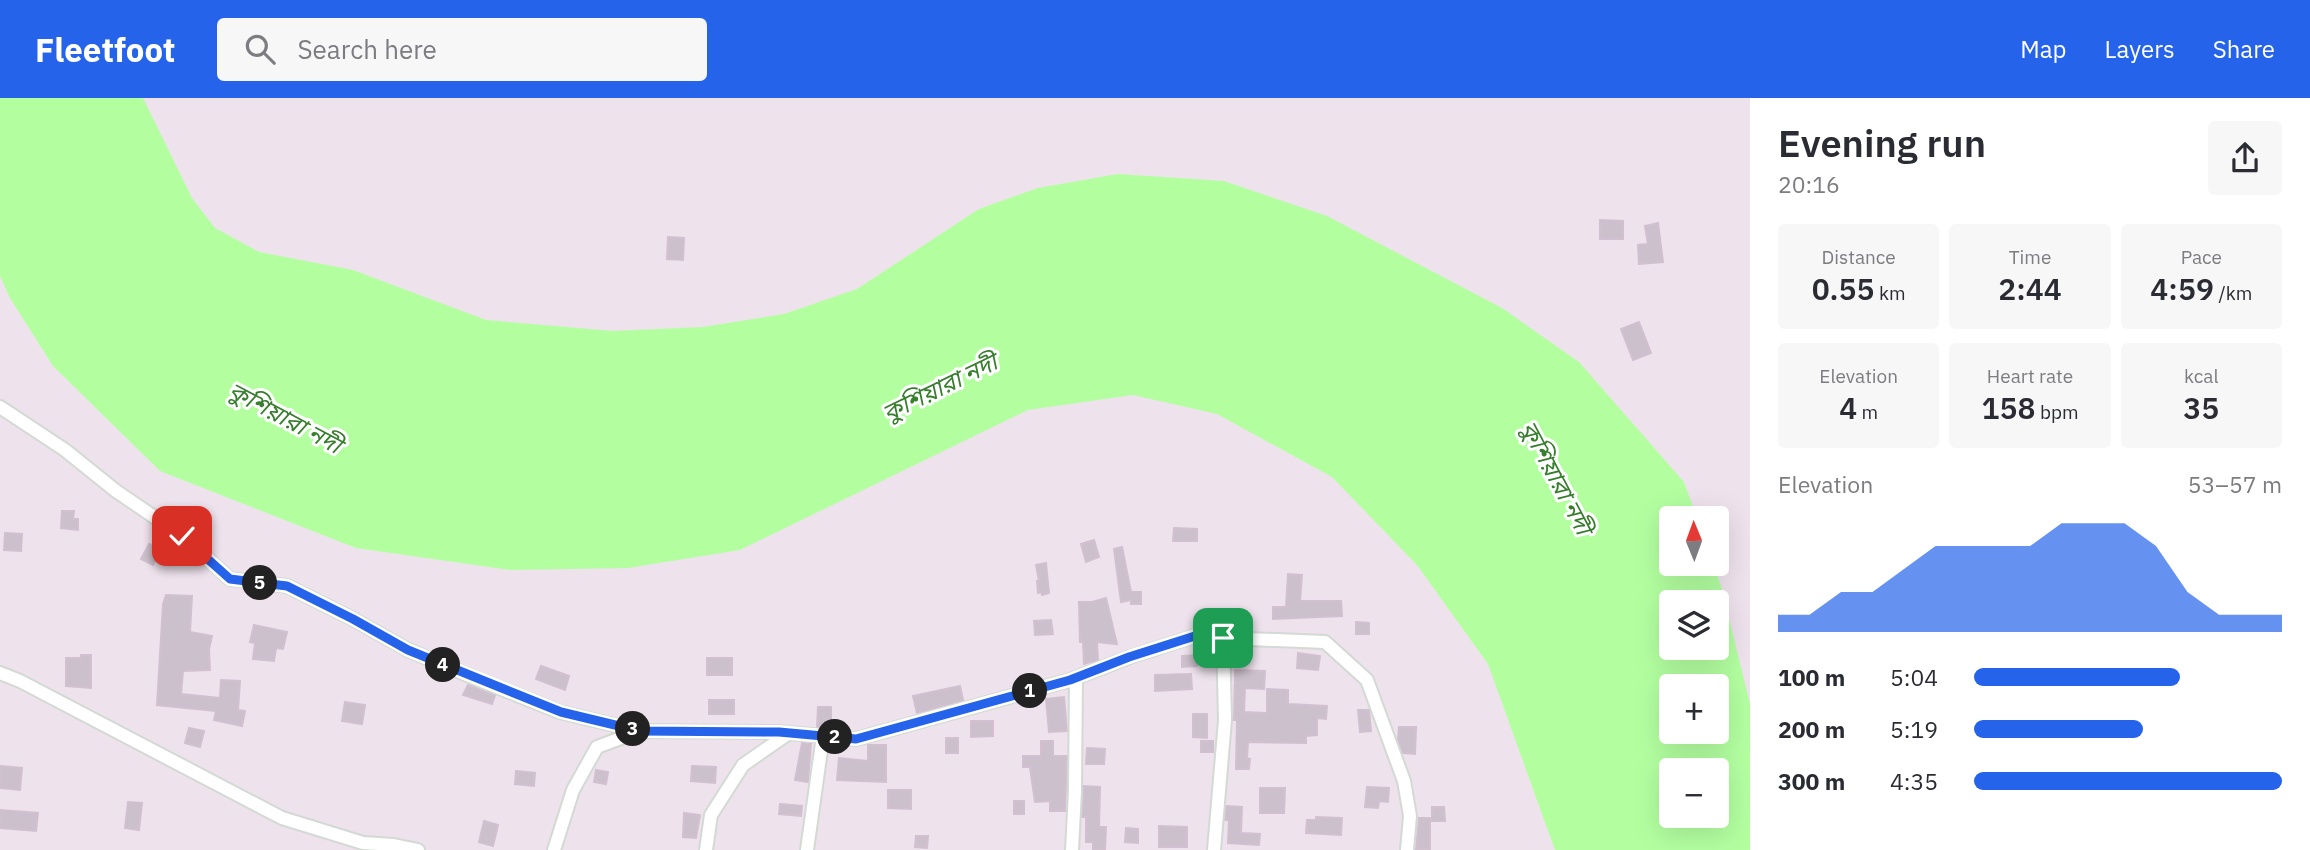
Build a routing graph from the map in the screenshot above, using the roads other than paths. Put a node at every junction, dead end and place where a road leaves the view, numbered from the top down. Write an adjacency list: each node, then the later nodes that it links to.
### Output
1 (0, 407): 5 (street)
2 (1223, 638): 4 (street); 13 (street); 14 (street)
3 (0, 673): 8 (street)
4 (1076, 678): 7 (street); 12 (street)
5 (640, 731): 6 (street); 9 (street)
6 (789, 733): 7 (street); 10 (street)
7 (823, 736): 11 (street)
8 (418, 850)
9 (554, 850)
10 (706, 850)
11 (807, 850)
12 (1072, 850)
13 (1214, 850)
14 (1407, 850)

